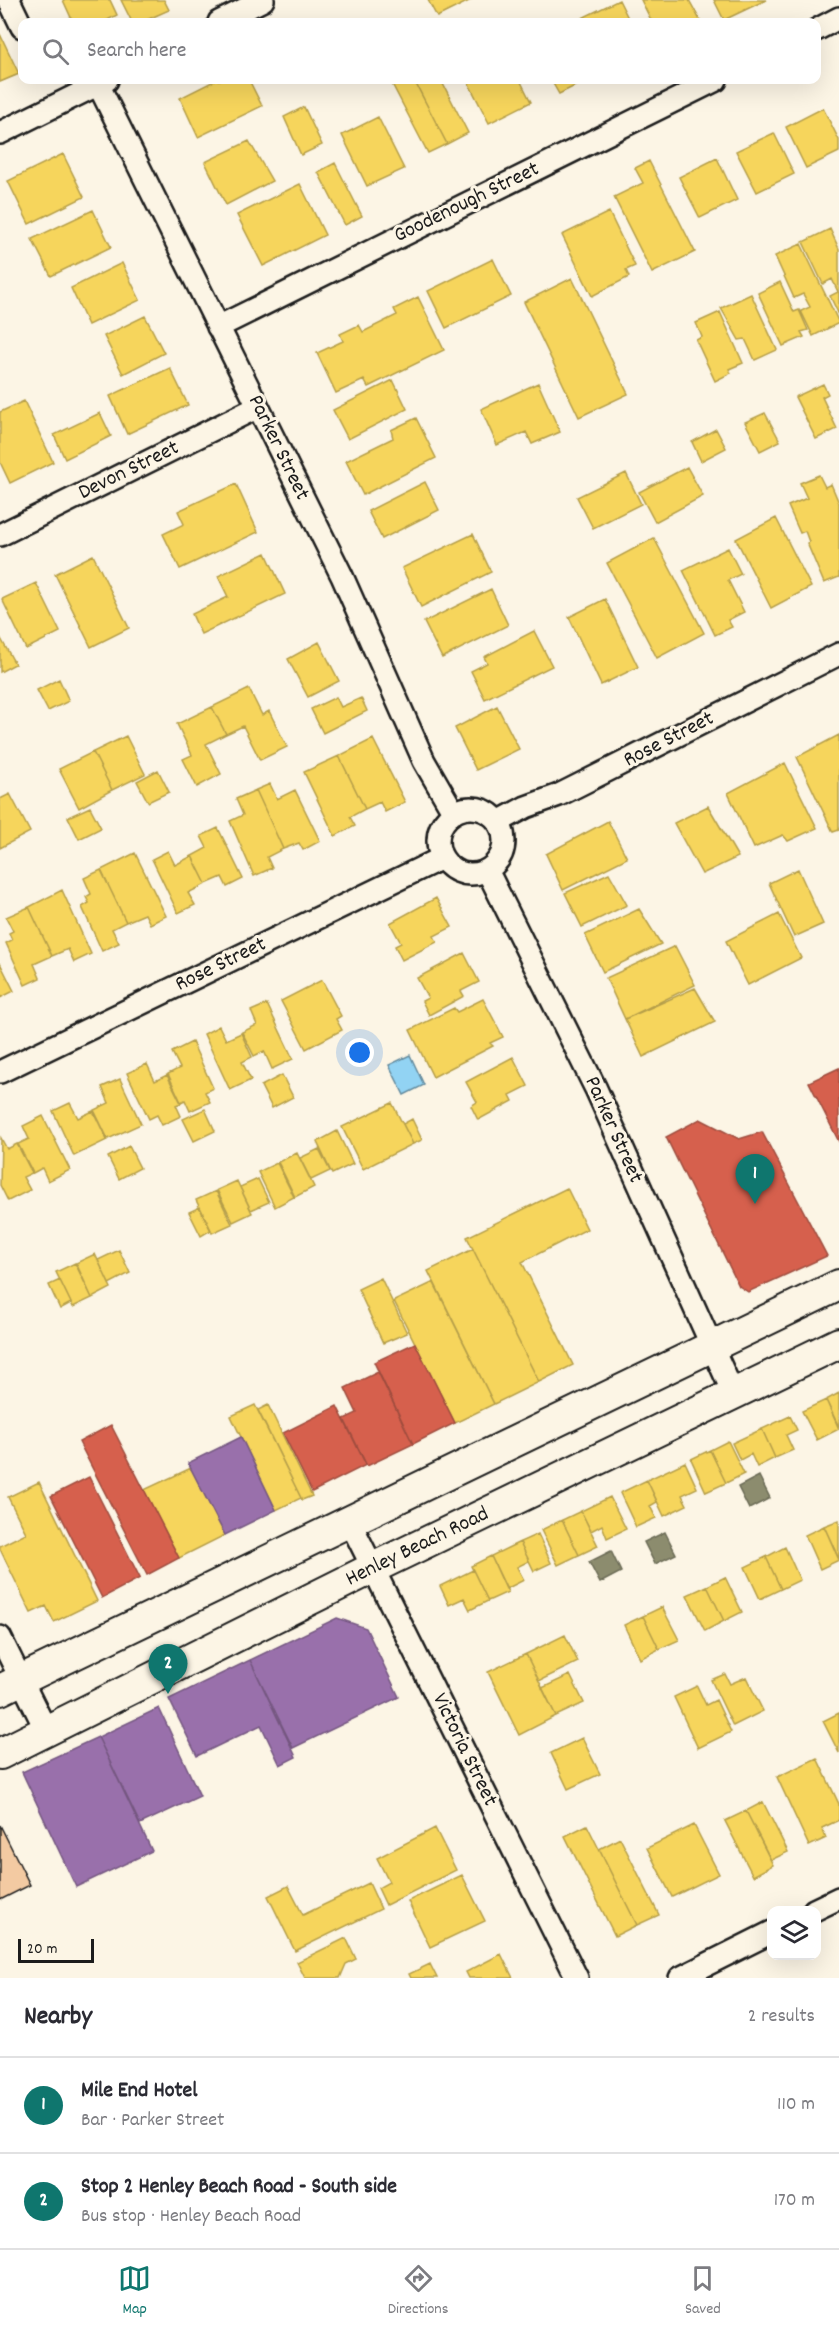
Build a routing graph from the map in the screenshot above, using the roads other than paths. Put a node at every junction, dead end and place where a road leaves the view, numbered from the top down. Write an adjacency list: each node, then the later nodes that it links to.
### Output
1 (9, 0): 5 (street)
2 (263, 0): 3 (street)
3 (227, 18)
4 (839, 18): 6 (street)
5 (18, 19)
6 (821, 27)
7 (89, 84): 10 (street)
8 (92, 84): 11 (street, Parker Street)
9 (708, 84): 11 (street, Goodenough Street)
10 (0, 133)
11 (218, 327): 12 (street, Parker Street)
12 (258, 407): 13 (street, Devon Street); 15 (street, Parker Street)
13 (0, 535)
14 (839, 654): 16 (street, Rose Street)
15 (454, 813): 16 (street); 17 (street)
16 (498, 822): 18 (street)
17 (442, 858): 18 (street); 19 (street, Rose Street)
18 (487, 870): 22 (street, Parker Street)
19 (0, 1072)
20 (839, 1285): 22 (main road)
21 (839, 1343): 23 (main road, Henley Beach Road)
22 (710, 1346): 23 (street, Parker Street); 24 (main road)
23 (733, 1393): 25 (main road, Henley Beach Road)
24 (350, 1522): 25 (street, Victoria Street); 27 (main road)
25 (373, 1568): 28 (main road, Henley Beach Road); 33 (street, Victoria Street)
26 (0, 1636): 27 (street)
27 (11, 1684): 28 (street)
28 (46, 1730): 29 (main road, Henley Beach Road)
29 (0, 1754)
30 (839, 1898): 31 (street)
31 (821, 1907)
32 (767, 1934): 34 (street)
33 (577, 1978)
34 (680, 1978)

